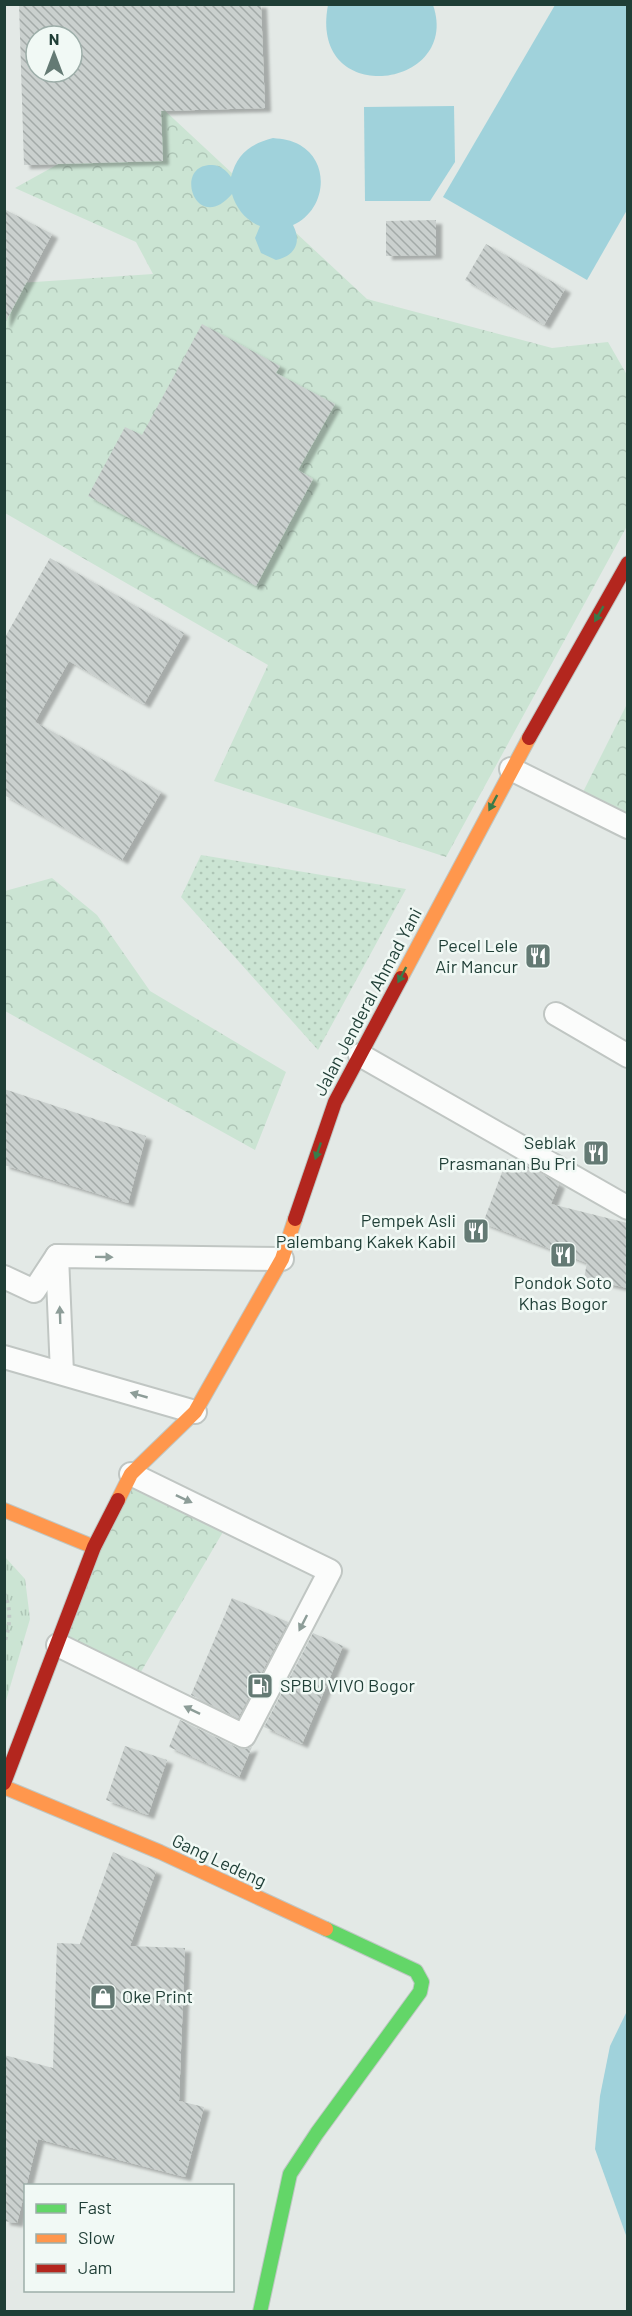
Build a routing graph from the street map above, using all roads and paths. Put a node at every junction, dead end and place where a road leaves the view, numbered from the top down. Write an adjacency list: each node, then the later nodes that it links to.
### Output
1 (627, 563): 2 (main road, Jalan Jenderal Ahmad Yani, one-way to 2)
2 (511, 769): 3 (lane); 5 (main road, Jalan Jenderal Ahmad Yani, one-way to 5)
3 (627, 827)
4 (556, 1014): 6 (lane)
5 (360, 1054): 7 (lane); 9 (main road, Jalan Jenderal Ahmad Yani, one-way to 9)
6 (627, 1056)
7 (627, 1208)
8 (57, 1256): 9 (lane, one-way to 9); 10 (lane); 12 (lane, one-way to 8)
9 (282, 1259): 13 (main road, Jalan Jenderal Ahmad Yani)
10 (4, 1277)
11 (4, 1357): 12 (lane)
12 (62, 1373): 13 (lane, one-way to 12)
13 (195, 1412): 14 (main road, Jalan Jenderal Ahmad Yani)
14 (131, 1474): 16 (main road, Jalan Jenderal Ahmad Yani); 19 (lane, one-way to 19)
15 (4, 1510): 16 (main road)
16 (94, 1547): 19 (main road, Jalan Jenderal Ahmad Yani)
17 (4, 1593): 18 (path)
18 (4, 1644)
19 (58, 1645): 20 (main road, Jalan Jenderal Ahmad Yani)
20 (4, 1785): 21 (main road, Gang Ledeng)
21 (260, 2312)

